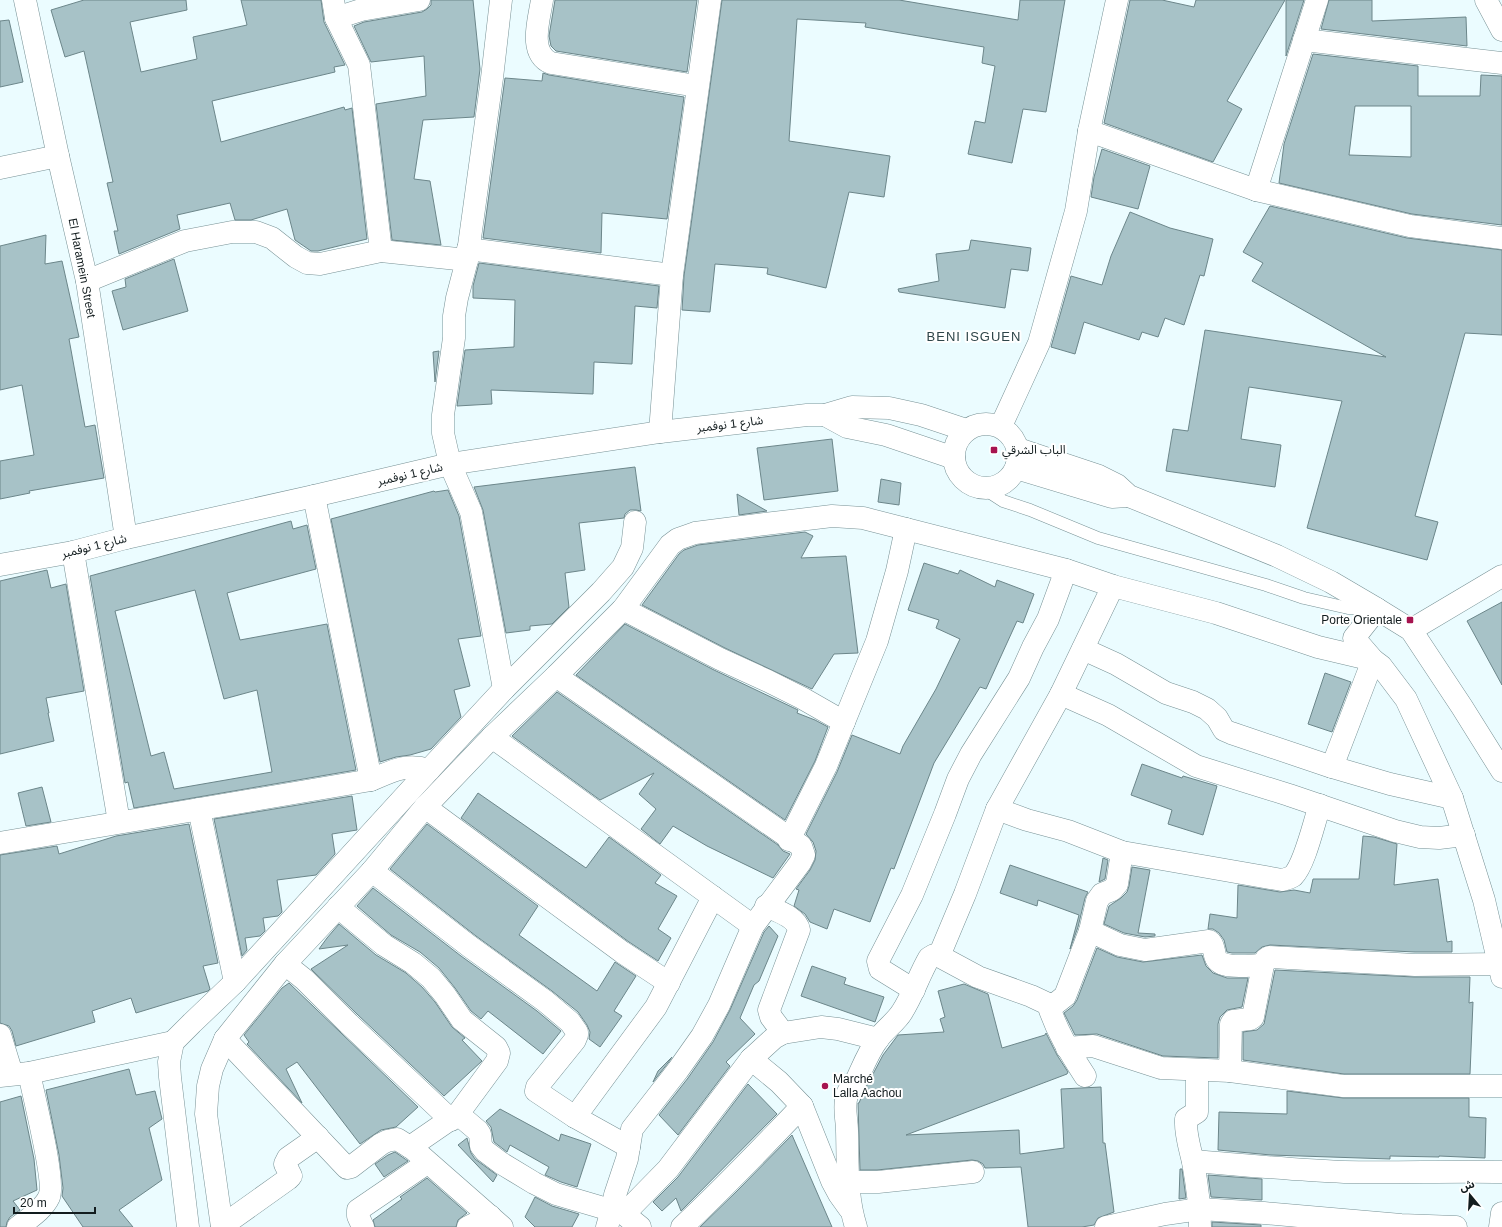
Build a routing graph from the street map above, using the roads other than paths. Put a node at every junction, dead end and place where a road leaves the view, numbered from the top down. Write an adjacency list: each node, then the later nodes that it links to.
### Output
1 (25, 0): 15 (street, El Haramein Street)
2 (419, 0): 9 (street)
3 (501, 0): 20 (street)
4 (542, 0): 13 (street)
5 (710, 0): 13 (street)
6 (1117, 0): 14 (street)
7 (1317, 0): 11 (street)
8 (1486, 0): 10 (street)
9 (335, 9): 19 (street)
10 (1502, 30)
11 (1304, 40): 12 (street); 17 (street)
12 (1502, 63)
13 (697, 86): 21 (street)
14 (1089, 131): 17 (street); 24 (street)
15 (58, 156): 16 (street); 22 (street, El Haramein Street)
16 (0, 168)
17 (1256, 190): 18 (street)
18 (1502, 238)
19 (381, 251): 20 (street); 22 (street)
20 (468, 254): 21 (street); 29 (street)
21 (672, 275): 26 (street)
22 (87, 281): 34 (street, El Haramein Street)
23 (825, 415): 25 (street); 26 (street, شارع 1 نوفمبر); 27 (street)
24 (1001, 426): 25 (street); 28 (street)
25 (966, 430): 27 (street)
26 (660, 432): 29 (street, شارع 1 نوفمبر)
27 (954, 458): 30 (street)
28 (1017, 459): 30 (street); 40 (street)
29 (450, 464): 31 (street, شارع 1 نوفمبر); 46 (street)
30 (983, 488): 40 (lane)
31 (314, 496): 34 (street, شارع 1 نوفمبر); 53 (street)
32 (635, 522): 46 (street)
33 (906, 528): 37 (street); 41 (street); 48 (street)
34 (126, 538): 35 (street, شارع 1 نوفمبر)
35 (73, 552): 36 (street, شارع 1 نوفمبر); 59 (street)
36 (0, 565)
37 (1066, 570): 39 (street); 76 (street)
38 (1502, 576): 42 (street)
39 (1113, 586): 43 (street); 44 (street)
40 (1377, 609): 42 (street); 44 (street)
41 (623, 610): 45 (street); 48 (street)
42 (1411, 630): 52 (street)
43 (1083, 649): 47 (street); 50 (street)
44 (1373, 660): 50 (street); 54 (street)
45 (556, 676): 49 (street); 61 (street)
46 (504, 689): 51 (street)
47 (1061, 694): 55 (street); 57 (street)
48 (844, 722): 61 (street)
49 (492, 737): 56 (street); 65 (street)
50 (1332, 767): 54 (street)
51 (429, 770): 53 (street); 74 (street)
52 (1502, 771)
53 (371, 780): 58 (street)
54 (1452, 798): 60 (street)
55 (1320, 805): 60 (street); 63 (street)
56 (425, 807): 64 (street); 75 (street)
57 (996, 808): 63 (street); 70 (street)
58 (199, 809): 59 (street); 74 (street)
59 (119, 822): 62 (street)
60 (1464, 836): 73 (street)
61 (789, 840): 66 (street)
62 (0, 843)
63 (1122, 852): 69 (street)
64 (372, 871): 67 (street); 92 (street)
65 (713, 897): 68 (street); 75 (street)
66 (766, 906): 68 (street); 78 (street)
67 (338, 907): 71 (street); 91 (street)
68 (753, 926): 95 (street)
69 (1090, 931): 72 (street); 77 (street)
70 (939, 956): 76 (street); 77 (street)
71 (285, 964): 80 (street); 91 (street)
72 (1263, 965): 73 (street); 86 (street)
73 (1501, 971)
74 (235, 982): 82 (street)
75 (669, 983): 92 (street)
76 (914, 990): 81 (street)
77 (1048, 1004): 83 (street)
78 (783, 1033): 81 (street); 84 (street)
79 (0, 1035): 87 (street)
80 (225, 1039): 93 (street); 108 (street)
81 (878, 1039): 100 (street)
82 (173, 1042): 87 (street); 107 (street)
83 (1067, 1048): 85 (street); 88 (street)
84 (751, 1059): 90 (street); 103 (street)
85 (1197, 1070): 86 (street); 96 (street)
86 (1230, 1071): 89 (street)
87 (14, 1074): 106 (street)
88 (1085, 1076)
89 (1502, 1086)
90 (802, 1106): 104 (street); 111 (street)
91 (454, 1117): 94 (street); 103 (street)
92 (575, 1117): 95 (street)
93 (318, 1137): 94 (street); 108 (street)
94 (410, 1147): 97 (street)
95 (629, 1147): 103 (street)
96 (1193, 1161): 99 (street); 102 (street)
97 (427, 1163): 105 (street); 109 (street)
98 (973, 1172): 100 (street)
99 (1502, 1172)
100 (848, 1182): 104 (street)
101 (1502, 1213): 114 (street)
102 (1200, 1218): 112 (street); 113 (street)
103 (621, 1219)
104 (853, 1219)
105 (496, 1221): 110 (street)
106 (18, 1227)
107 (188, 1227)
108 (222, 1227)
109 (363, 1227)
110 (468, 1227)
111 (682, 1227)
112 (1106, 1227)
113 (1456, 1227)
114 (1500, 1227)

